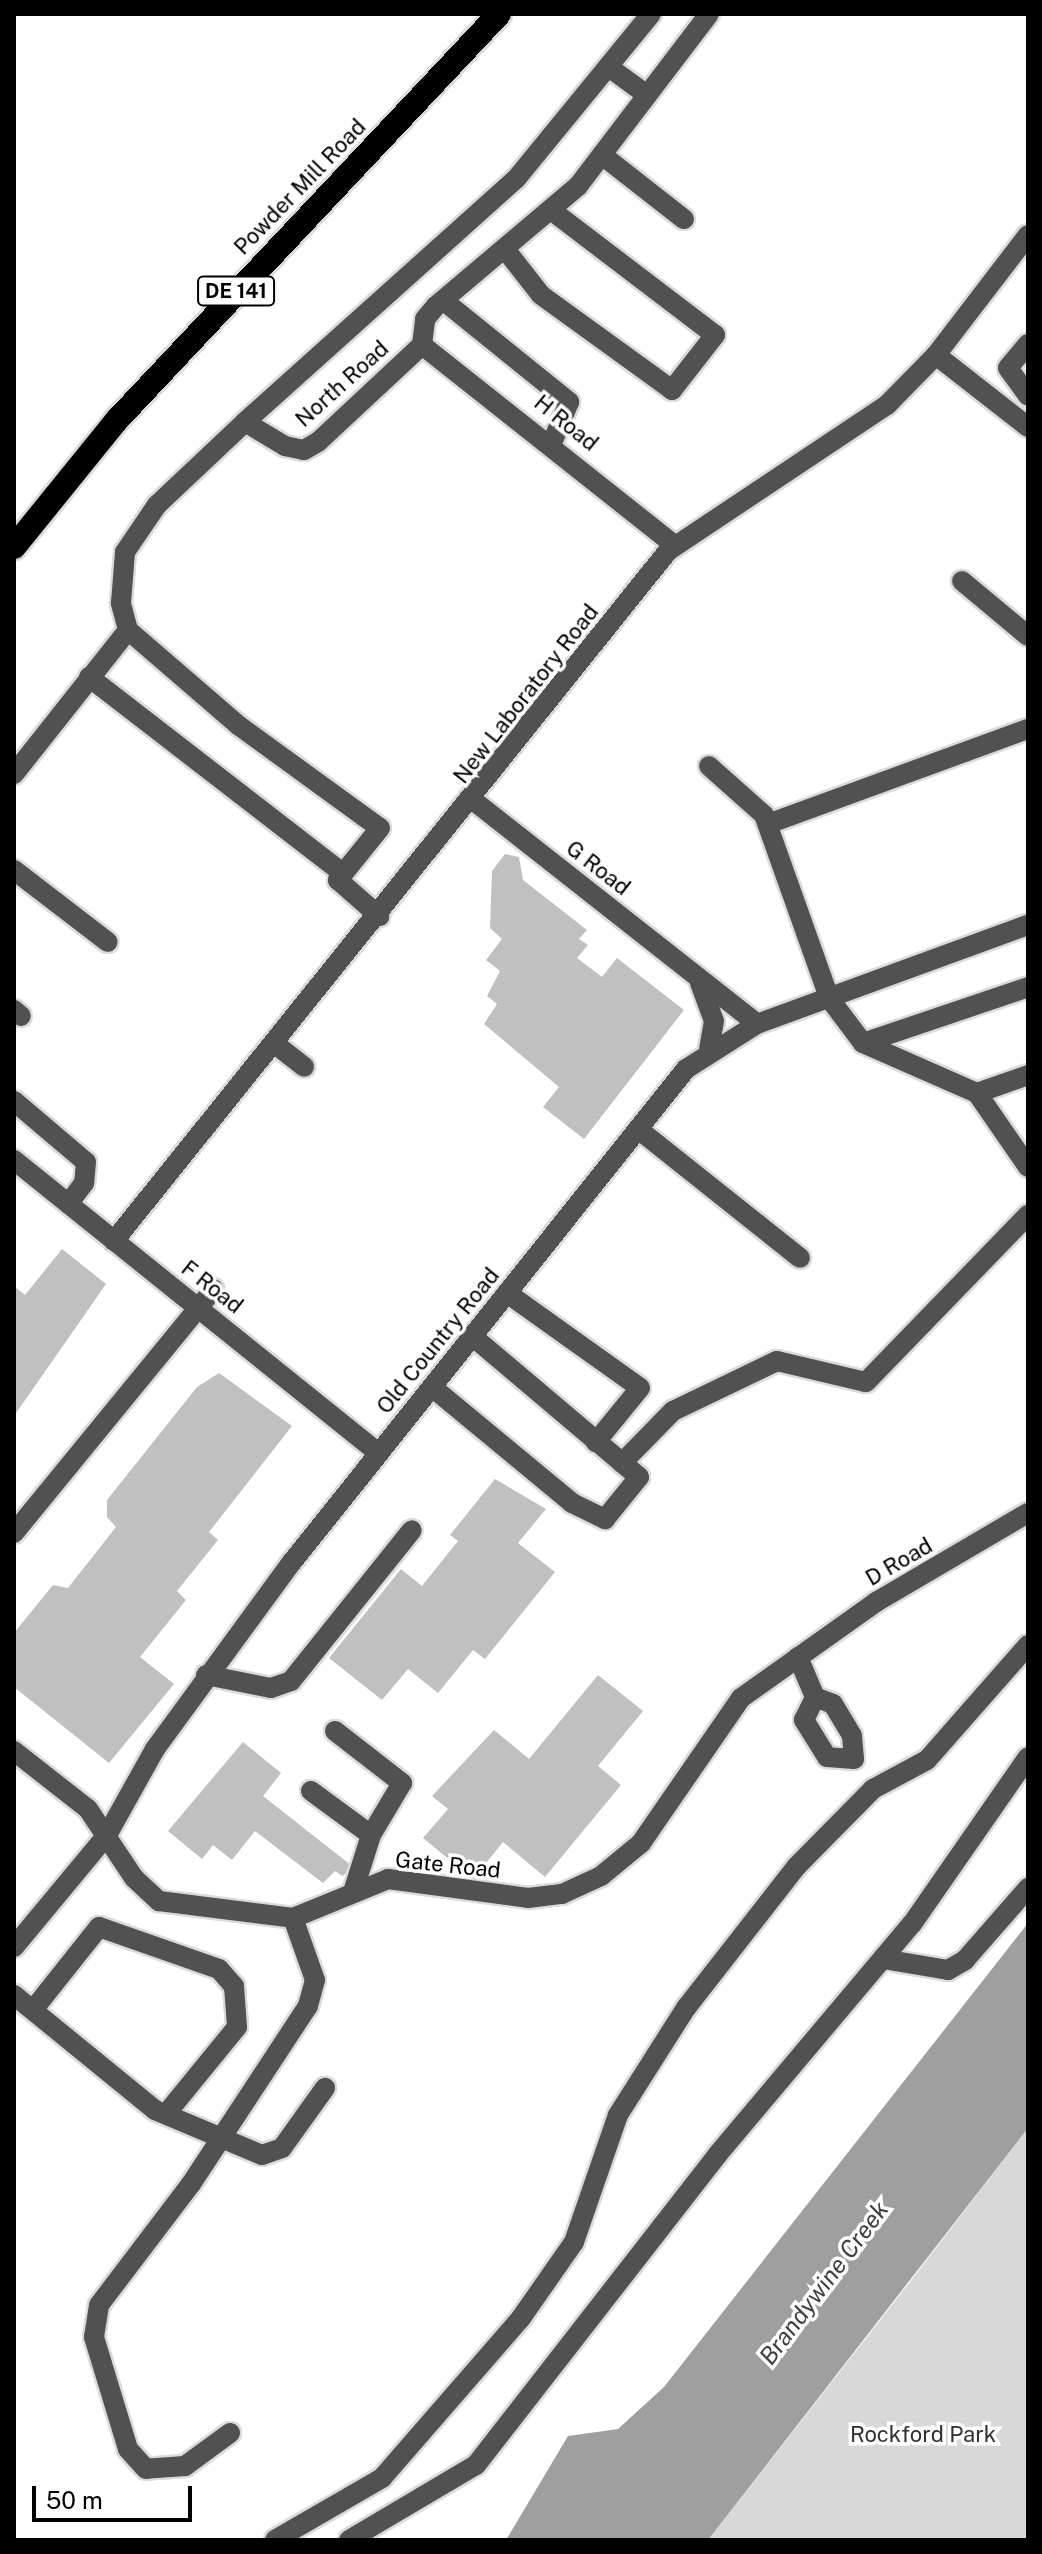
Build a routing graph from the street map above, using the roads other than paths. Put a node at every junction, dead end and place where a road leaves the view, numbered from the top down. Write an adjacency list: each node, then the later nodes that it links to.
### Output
1 (499, 14): 5 (highway, Powder Mill Road / DE 141)
2 (510, 14): 5 (highway, Powder Mill Road / DE 141)
3 (651, 14): 6 (lane)
4 (709, 14): 7 (lane, North Road)
5 (471, 48): 22 (highway, Powder Mill Road / DE 141)
6 (610, 68): 7 (lane); 19 (lane)
7 (647, 95): 8 (lane, North Road)
8 (602, 155): 9 (lane, North Road); 10 (lane)
9 (552, 211): 12 (lane, North Road); 12 (lane)
10 (684, 219)
11 (1028, 235): 16 (lane, New Laboratory Road)
12 (505, 249): 13 (lane, North Road)
13 (444, 301): 15 (lane, North Road); 20 (lane)
14 (1028, 344): 17 (lane)
15 (422, 345): 19 (lane, North Road); 20 (lane, H Road)
16 (936, 355): 18 (lane); 21 (lane, New Laboratory Road)
17 (1028, 396)
18 (1025, 419)
19 (245, 422): 24 (lane)
20 (552, 443): 21 (lane, H Road)
21 (674, 545): 30 (lane, New Laboratory Road)
22 (14, 547)
23 (962, 581): 25 (lane)
24 (128, 630): 26 (lane); 33 (lane)
25 (1028, 636)
26 (89, 677): 29 (lane); 33 (lane)
27 (1028, 729): 31 (lane)
28 (709, 766): 31 (lane)
29 (14, 774)
30 (474, 801): 34 (lane, New Laboratory Road); 37 (lane, G Road)
31 (768, 824): 39 (lane)
32 (14, 870): 36 (lane)
33 (343, 873): 34 (lane)
34 (379, 916): 42 (lane, New Laboratory Road)
35 (1028, 925): 39 (lane, Old Country Road)
36 (108, 942)
37 (693, 973): 40 (lane, G Road); 43 (lane)
38 (1028, 987): 41 (lane)
39 (829, 998): 40 (lane, Old Country Road); 41 (lane)
40 (757, 1024): 43 (lane, Old Country Road)
41 (863, 1043): 46 (lane)
42 (275, 1044): 44 (lane); 53 (lane, New Laboratory Road)
43 (709, 1049): 48 (lane, Old Country Road)
44 (304, 1067)
45 (1028, 1075): 46 (lane)
46 (977, 1093): 50 (lane)
47 (14, 1101): 51 (lane)
48 (638, 1129): 54 (lane); 56 (lane, Old Country Road)
49 (14, 1160): 51 (lane, F Road)
50 (1028, 1167)
51 (68, 1204): 53 (lane, F Road)
52 (1028, 1215): 62 (lane)
53 (114, 1241): 57 (lane, F Road)
54 (800, 1258)
55 (214, 1289): 57 (lane)
56 (507, 1293): 58 (lane, Old Country Road); 60 (lane)
57 (199, 1308): 61 (lane, F Road); 65 (lane)
58 (472, 1336): 59 (lane, Old Country Road); 60 (lane)
59 (432, 1387): 61 (lane, Old Country Road); 62 (lane)
60 (596, 1442): 62 (lane)
61 (379, 1453): 68 (lane, Old Country Road)
62 (622, 1463)
63 (1028, 1513): 67 (lane, D Road)
64 (412, 1530): 68 (lane)
65 (14, 1533)
66 (1028, 1645): 74 (lane)
67 (798, 1657): 69 (lane); 79 (lane, Gate Road)
68 (206, 1675): 76 (lane, Old Country Road)
69 (815, 1697): 73 (lane); 73 (lane)
70 (335, 1731): 77 (lane)
71 (14, 1751): 76 (lane)
72 (1028, 1757): 82 (lane)
73 (854, 1759): 74 (lane)
74 (873, 1789): 89 (lane)
75 (311, 1791): 77 (lane)
76 (107, 1835): 80 (lane); 81 (lane, Old Country Road)
77 (371, 1835): 79 (lane)
78 (1028, 1888): 82 (lane)
79 (353, 1892): 80 (lane, Gate Road)
80 (293, 1918): 87 (lane)
81 (14, 1947)
82 (883, 1959): 90 (lane)
83 (14, 1995): 84 (lane)
84 (33, 2010): 86 (lane); 86 (lane)
85 (325, 2088): 87 (lane)
86 (166, 2114): 87 (lane)
87 (222, 2136): 88 (lane)
88 (230, 2433)
89 (275, 2540)
90 (349, 2540)

